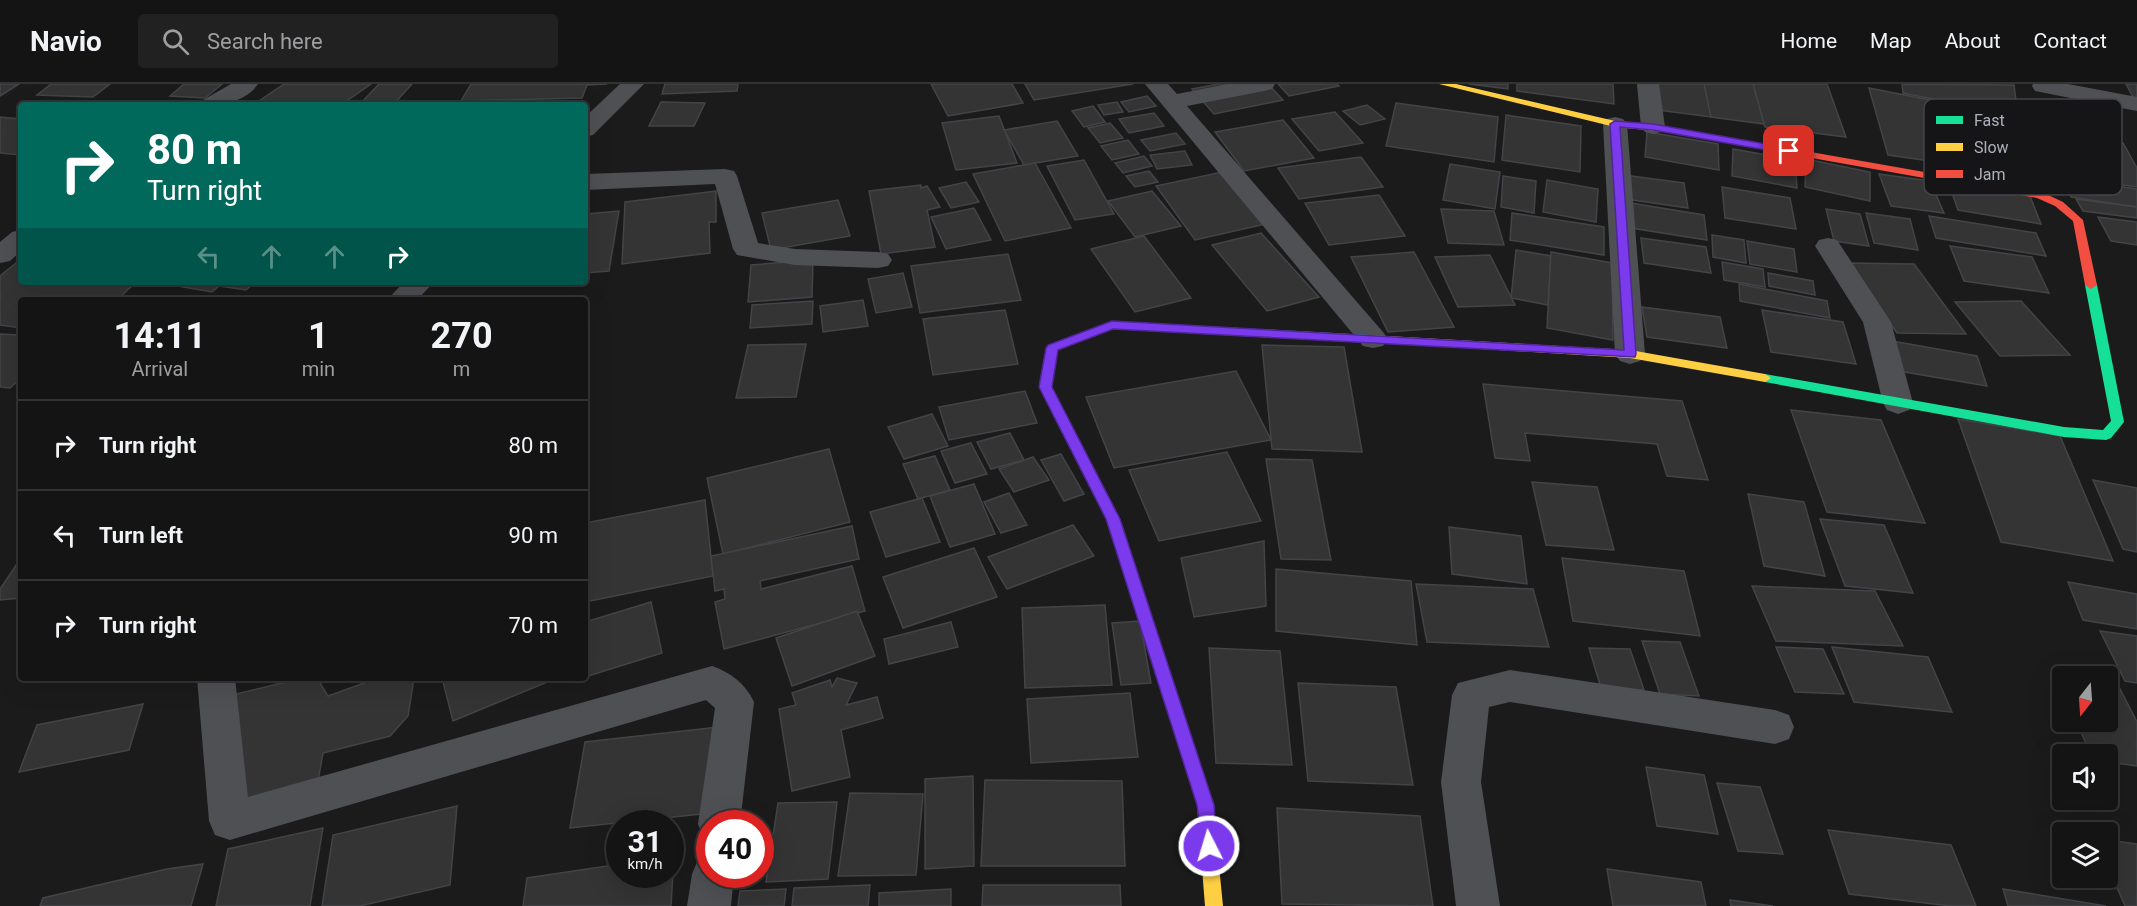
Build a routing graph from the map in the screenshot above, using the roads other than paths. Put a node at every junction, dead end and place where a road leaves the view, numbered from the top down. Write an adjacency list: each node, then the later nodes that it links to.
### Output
1 (247, 84): 10 (street)
2 (633, 84): 13 (street)
3 (1264, 84): 7 (street)
4 (1444, 84): 12 (street)
5 (1648, 84): 14 (street)
6 (2043, 87): 8 (street)
7 (1163, 93): 24 (street)
8 (2109, 99)
9 (2122, 101): 11 (street)
10 (216, 102)
11 (2137, 104)
12 (1615, 124): 14 (street); 25 (street)
13 (588, 127)
14 (1653, 127): 15 (street)
15 (1924, 175)
16 (588, 182): 21 (street)
17 (2040, 195): 26 (street)
18 (18, 240): 20 (street)
19 (1828, 246): 26 (street)
20 (0, 255)
21 (878, 260)
22 (417, 285): 23 (street)
23 (404, 297)
24 (1373, 339): 25 (street); 32 (street)
25 (1630, 354): 26 (street)
26 (1898, 403)
27 (216, 681): 29 (street)
28 (1775, 727): 33 (street)
29 (721, 810)
30 (711, 888): 31 (street)
31 (709, 906)
32 (1214, 906)
33 (1478, 906)

